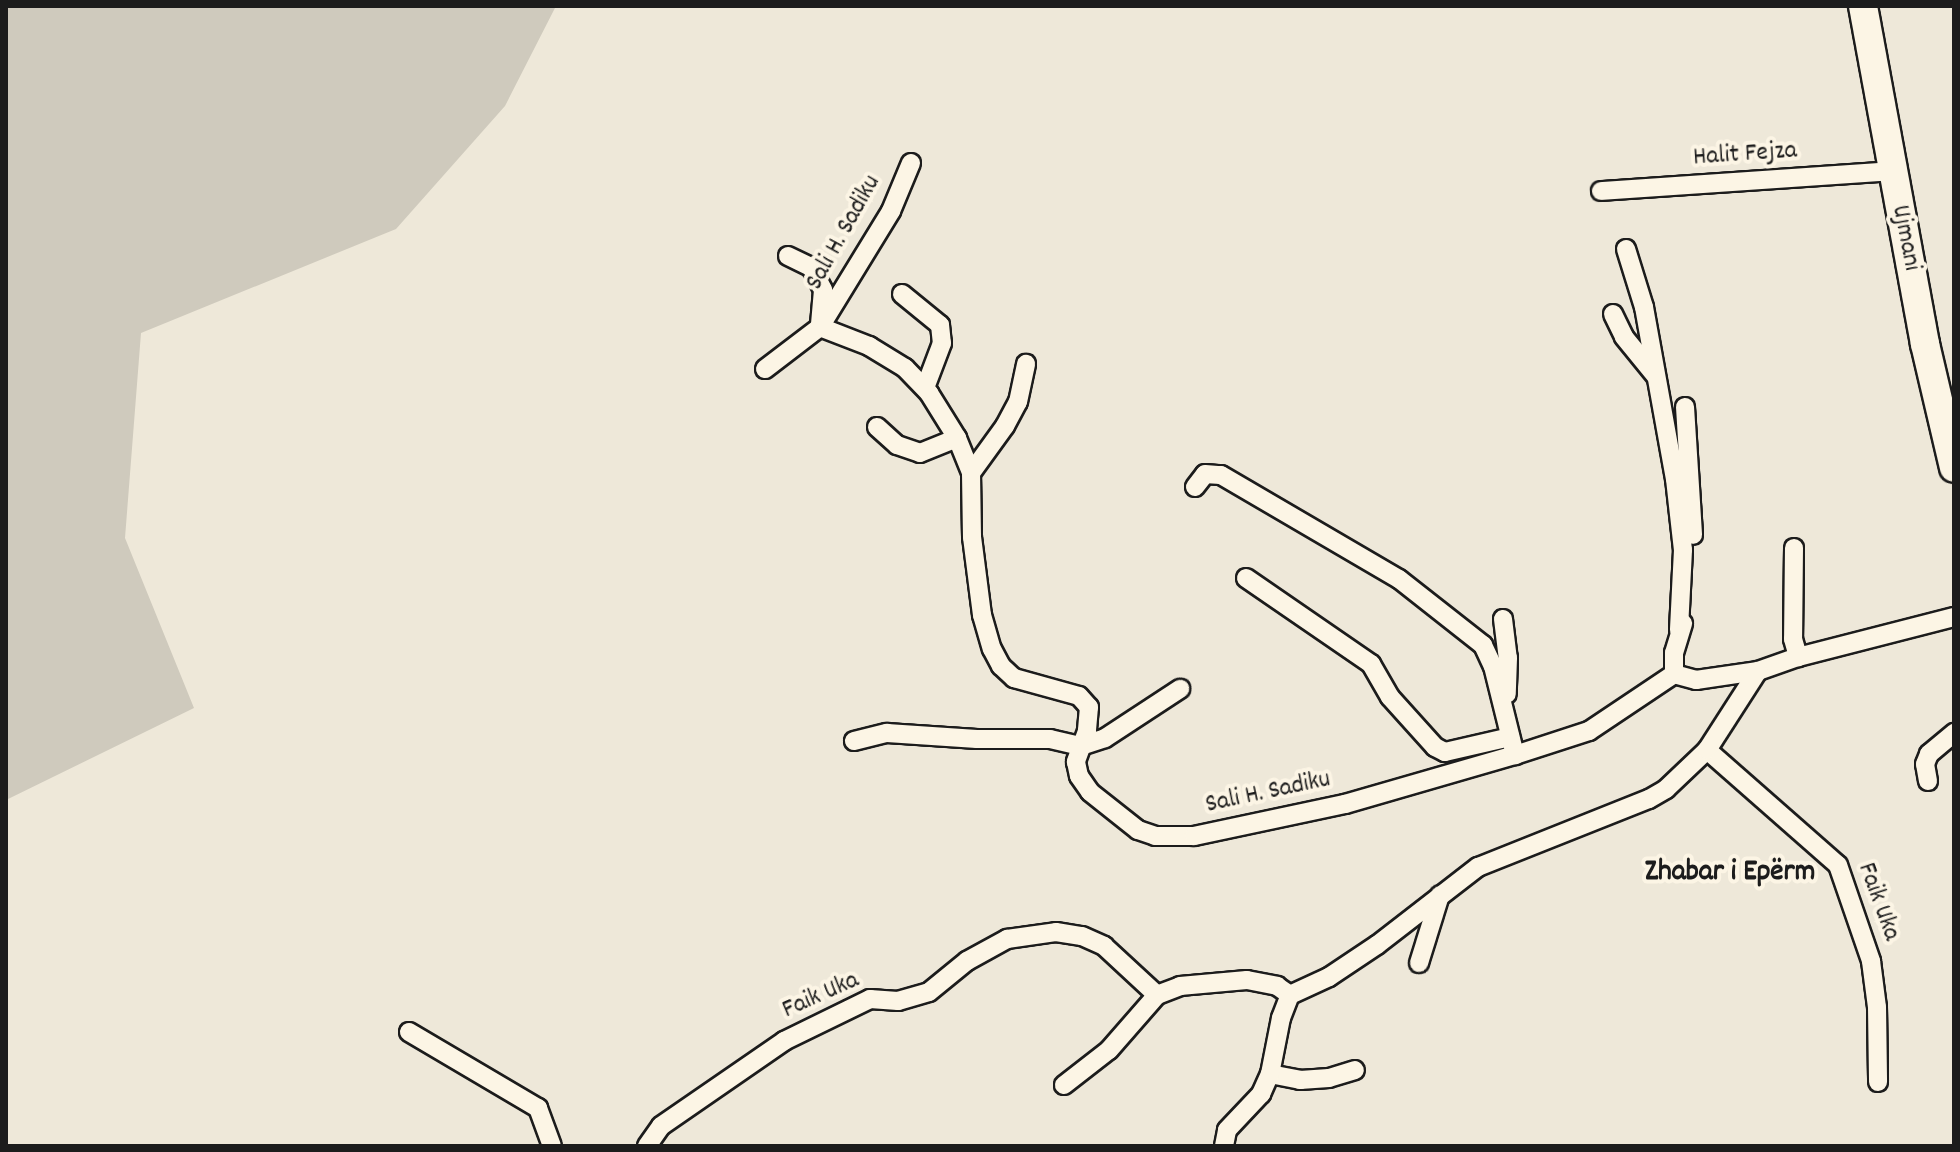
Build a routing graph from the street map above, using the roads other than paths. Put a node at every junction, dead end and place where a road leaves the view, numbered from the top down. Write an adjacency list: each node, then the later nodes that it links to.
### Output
1 (1863, 6): 3 (main road, Ujmani)
2 (911, 163): 9 (street, Sali H. Sadiku)
3 (1892, 171): 4 (street, Halit Fejza); 17 (main road, Ujmani)
4 (1601, 191)
5 (1626, 249): 12 (street)
6 (788, 256): 9 (street, Sali H. Sadiku)
7 (902, 294): 13 (street)
8 (1613, 314): 12 (street)
9 (820, 327): 11 (street, Sali H. Sadiku); 13 (street, Sali H. Sadiku)
10 (1026, 364): 18 (street)
11 (765, 369)
12 (1655, 375): 24 (street)
13 (925, 388): 16 (street, Sali H. Sadiku)
14 (1685, 407): 24 (street)
15 (877, 427): 16 (street)
16 (957, 438): 18 (street, Sali H. Sadiku)
17 (1954, 468)
18 (971, 473): 32 (street, Sali H. Sadiku)
19 (1195, 487): 29 (street)
20 (1794, 548): 25 (street)
21 (1246, 578): 33 (street, Sali H. Sadiku)
22 (1954, 617): 25 (street)
23 (1503, 619): 29 (street)
24 (1679, 630): 27 (street)
25 (1798, 657): 26 (street)
26 (1758, 671): 27 (street); 34 (street)
27 (1674, 674): 33 (street, Sali H. Sadiku)
28 (1180, 689): 32 (street)
29 (1503, 704): 33 (street)
30 (1954, 733): 35 (street)
31 (854, 741): 32 (street)
32 (1081, 746): 33 (street, Sali H. Sadiku)
33 (1512, 746)
34 (1707, 750): 36 (street); 43 (street, Faik Uka)
35 (1928, 781)
36 (1440, 895): 37 (street); 39 (street)
37 (1419, 963)
38 (1157, 995): 39 (street); 44 (street); 46 (street, Faik Uka)
39 (1290, 995): 42 (street)
40 (409, 1032): 45 (street)
41 (1355, 1070): 42 (street)
42 (1270, 1074): 47 (street)
43 (1878, 1082)
44 (1064, 1085)
45 (552, 1146)
46 (647, 1146)
47 (1224, 1146)

